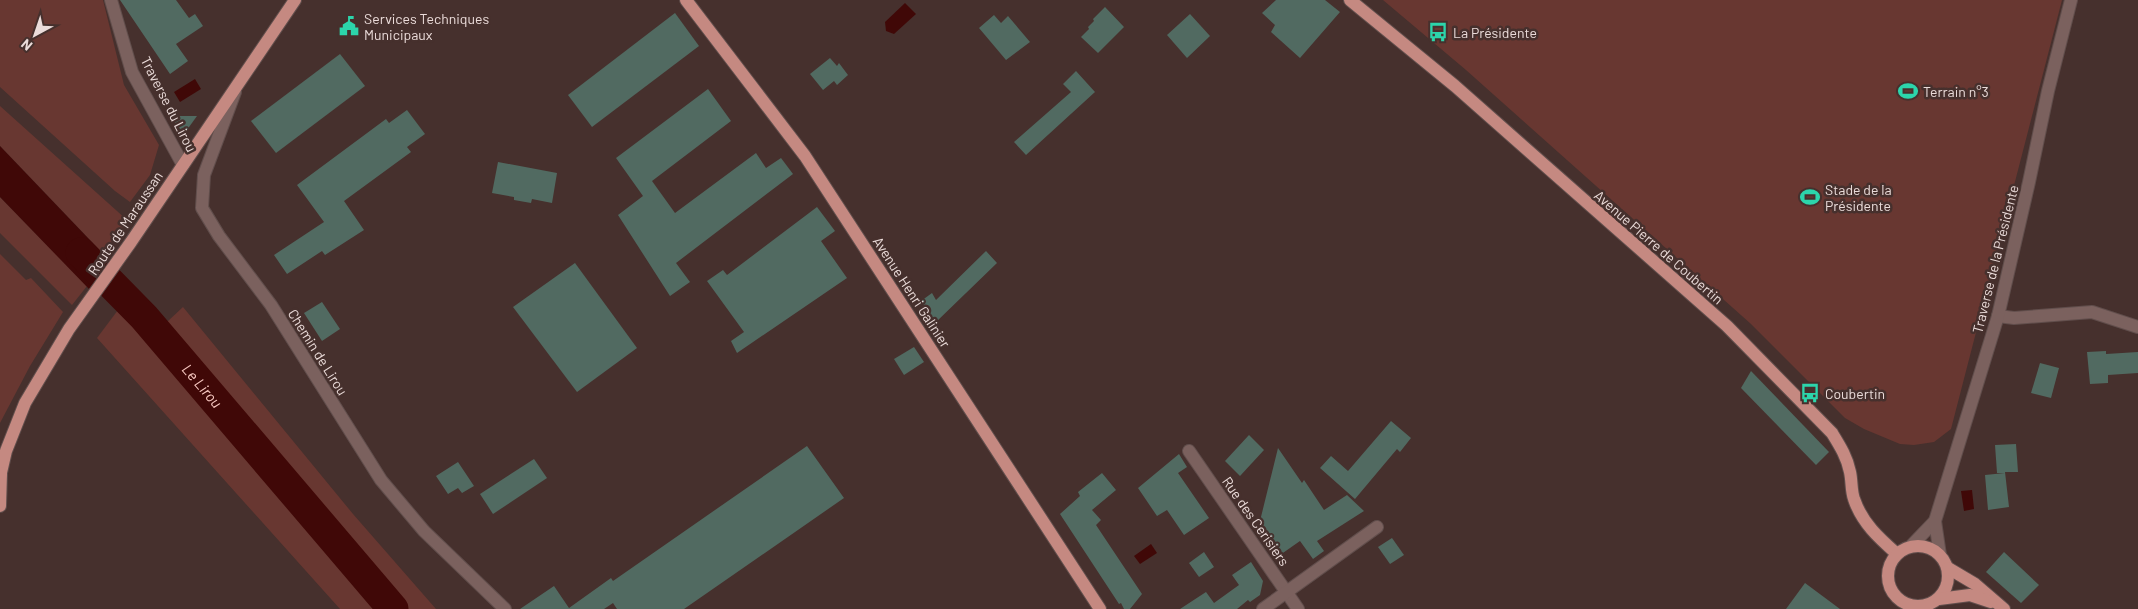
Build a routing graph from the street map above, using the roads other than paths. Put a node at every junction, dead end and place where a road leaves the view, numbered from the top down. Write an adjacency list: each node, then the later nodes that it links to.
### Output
1 (111, 0): 7 (street, Traverse du Lirou)
2 (295, 0): 6 (main road, Route de Maraussan)
3 (686, 0): 25 (main road, Avenue Henri Galinier)
4 (1350, 0): 17 (main road, Avenue Pierre de Coubertin)
5 (2071, 0): 8 (street, Traverse de la Présidente)
6 (241, 78): 7 (main road, Route de Maraussan); 24 (street, Chemin de Lirou)
7 (183, 165): 10 (main road, Route de Maraussan)
8 (1998, 316): 9 (street); 14 (street, Traverse de la Présidente)
9 (2138, 327)
10 (3, 451): 12 (main road, Route de Maraussan)
11 (1189, 451): 20 (street, Rue des Cerisiers)
12 (1, 475): 13 (main road, Route de Maraussan)
13 (0, 506)
14 (1935, 521): 16 (street, Traverse de la Présidente); 18 (street, Traverse de la Présidente)
15 (1377, 527): 20 (street)
16 (1912, 546): 17 (main road); 18 (main road)
17 (1897, 554): 23 (main road)
18 (1940, 555): 19 (main road)
19 (1948, 568): 21 (main road); 22 (main road)
20 (1287, 592): 26 (street); 27 (street, Rue des Cerisiers)
21 (1939, 599): 22 (main road); 23 (main road)
22 (2001, 607)
23 (1923, 608)
24 (504, 609)
25 (1100, 609)
26 (1263, 609)
27 (1298, 609)

